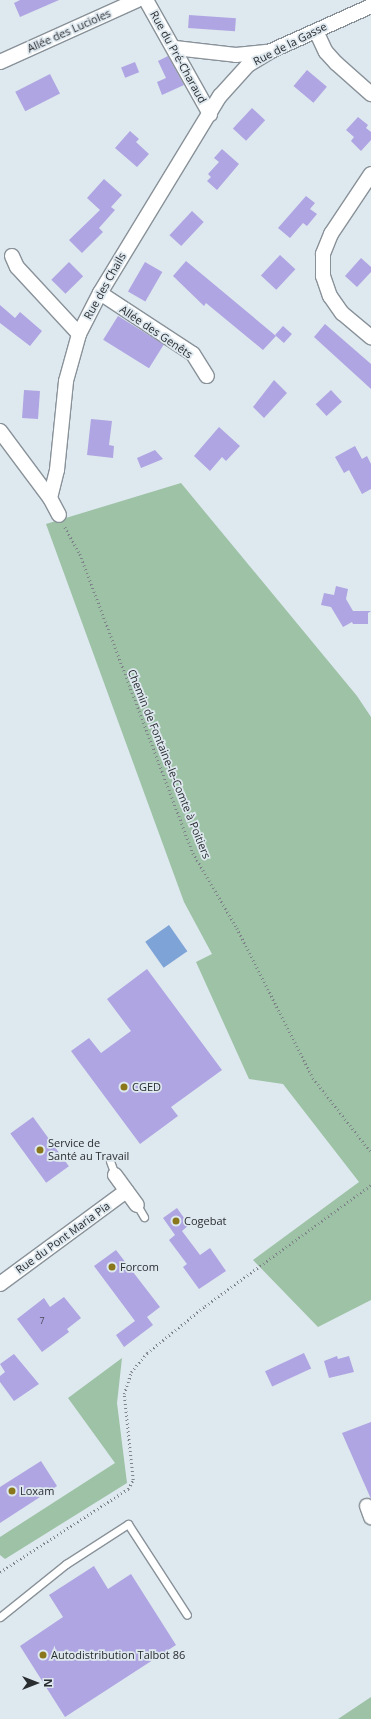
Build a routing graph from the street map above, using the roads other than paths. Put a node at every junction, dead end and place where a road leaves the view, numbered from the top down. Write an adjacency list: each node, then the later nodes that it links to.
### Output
1 (138, 0): 7 (street, Allée des Lucioles)
2 (146, 0): 5 (street, Rue du Pré-Charaud)
3 (371, 6): 4 (street, Rue de la Gasse)
4 (316, 31): 6 (street, Rue de la Gasse); 8 (street)
5 (175, 48): 6 (street); 10 (street, Rue du Pré-Charaud)
6 (271, 51): 9 (street, Rue de la Gasse)
7 (0, 62)
8 (371, 94)
9 (220, 96): 10 (street, Rue des Chails)
10 (210, 114): 13 (street, Rue des Chails)
11 (371, 174): 15 (street)
12 (12, 256): 14 (street)
13 (100, 293): 14 (street, Rue des Chails); 16 (street, Allée des Genêts)
14 (79, 334): 18 (street, Rue des Chails)
15 (371, 337)
16 (207, 376)
17 (0, 431): 18 (street)
18 (50, 498): 19 (street)
19 (59, 515)
20 (110, 1161): 21 (lane)
21 (115, 1175): 22 (street)
22 (126, 1191): 23 (street); 24 (street, Rue du Pont Maria Pia)
23 (140, 1211)
24 (0, 1284)
25 (187, 1615): 26 (lane)
26 (0, 1617)

